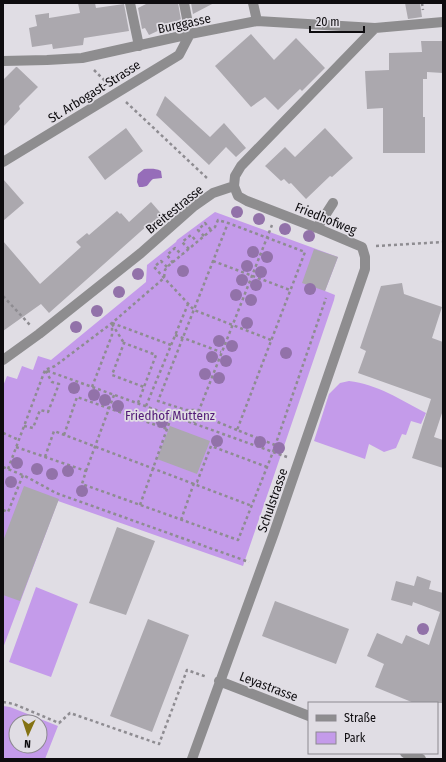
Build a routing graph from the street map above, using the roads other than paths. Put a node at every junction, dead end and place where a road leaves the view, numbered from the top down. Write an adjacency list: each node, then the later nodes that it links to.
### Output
1 (130, 3): 8 (street)
2 (184, 3): 7 (street)
3 (253, 3): 4 (street)
4 (257, 21): 6 (street, Burggasse); 7 (street, Burggasse)
5 (443, 22): 6 (street, Burggasse)
6 (374, 28): 11 (street)
7 (190, 34): 8 (street, Burggasse); 10 (street, St. Arbogast-Strasse)
8 (139, 46): 9 (street, Burggasse)
9 (3, 60)
10 (3, 162)
11 (234, 186): 13 (street, Friedhofweg); 15 (street, Breitestrasse)
12 (333, 203): 13 (street)
13 (317, 228): 14 (street, Friedhofweg)
14 (362, 247): 16 (street, Schulstrasse)
15 (3, 360)
16 (219, 681): 17 (street, Leyastrasse); 19 (street, Schulstrasse)
17 (308, 716)
18 (408, 754): 20 (street)
19 (192, 759)
20 (421, 759)

